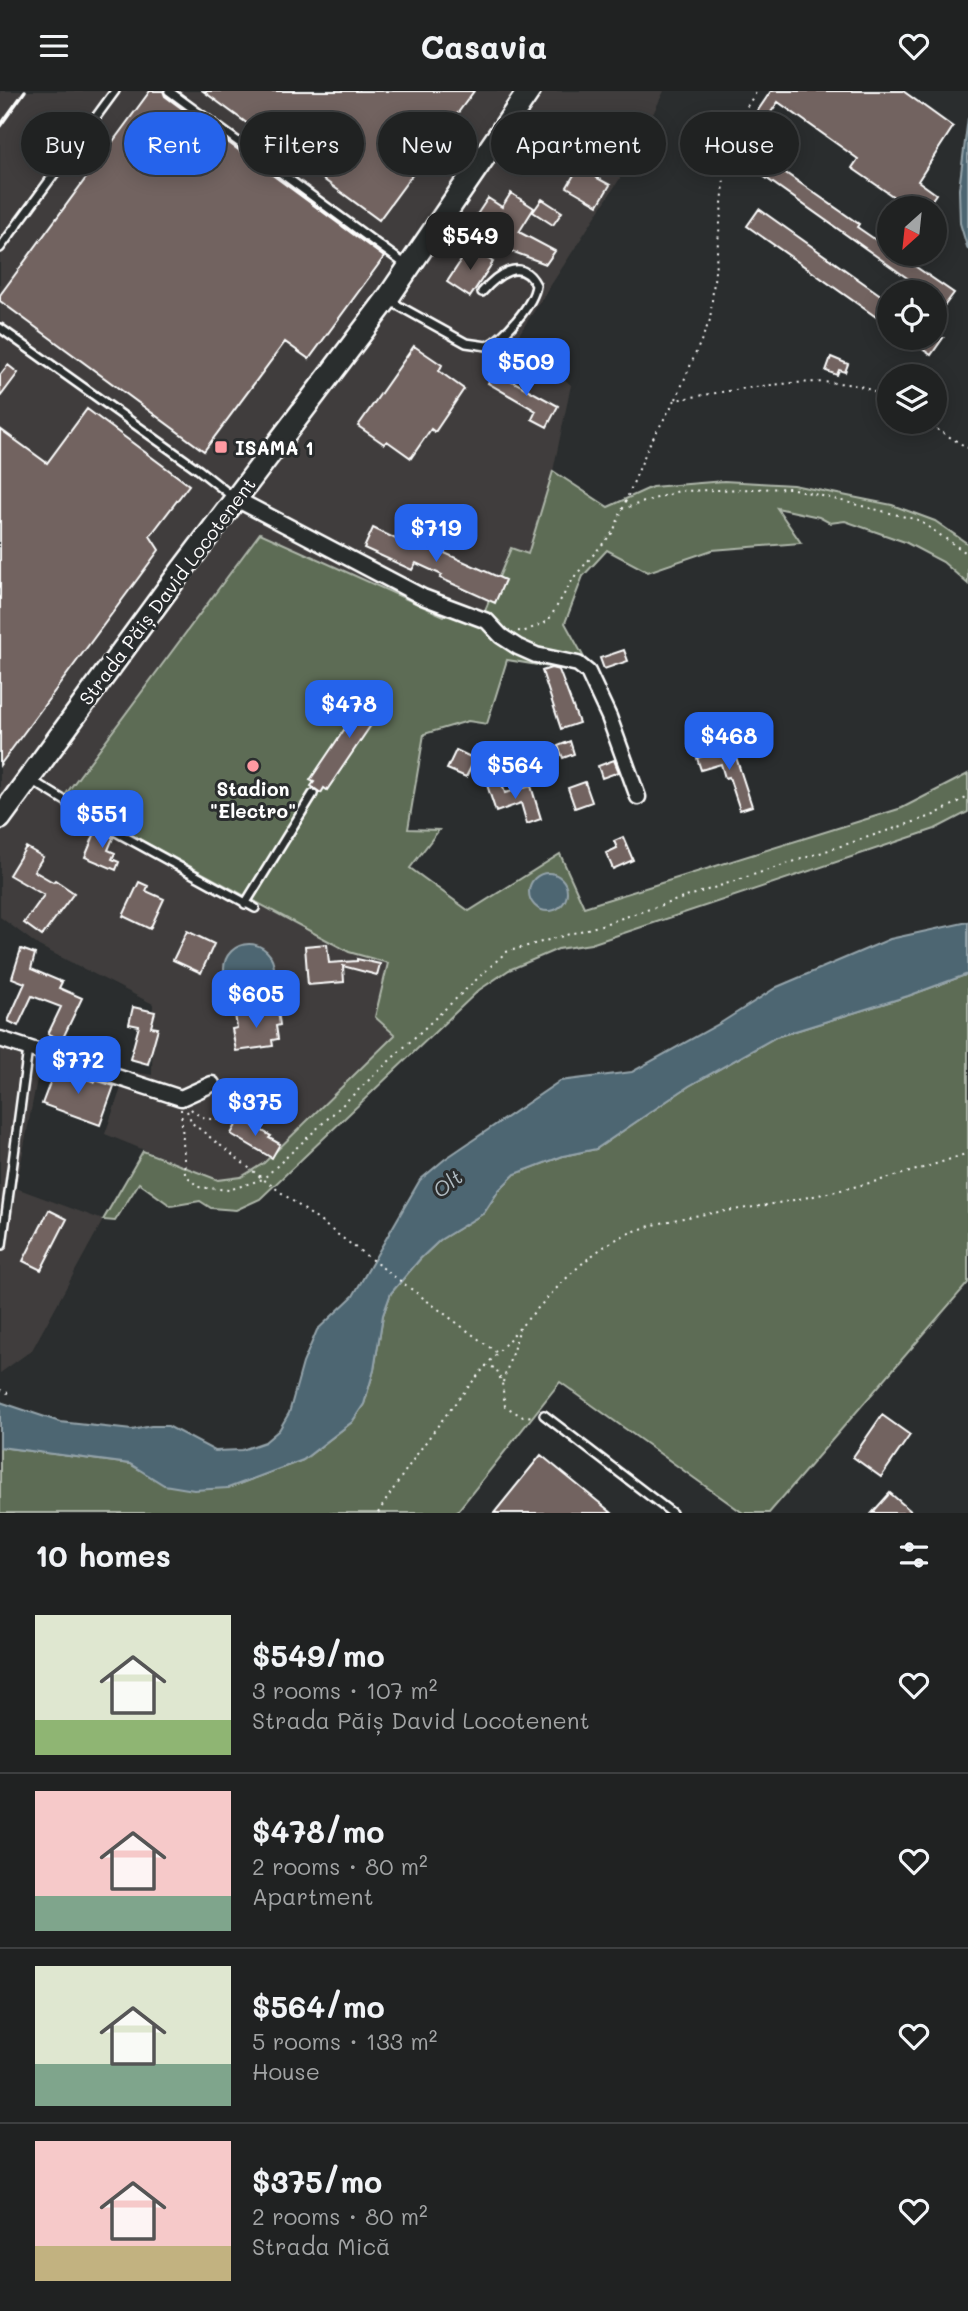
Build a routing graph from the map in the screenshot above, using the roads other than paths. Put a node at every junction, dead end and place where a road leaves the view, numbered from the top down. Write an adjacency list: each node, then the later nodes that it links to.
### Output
1 (115, 91): 4 (lane)
2 (169, 91): 5 (lane)
3 (529, 91): 5 (main road, Strada Păiș David Locotenent)
4 (0, 248)
5 (409, 268): 7 (main road, Strada Păiș David Locotenent)
6 (482, 292): 7 (lane)
7 (387, 299): 9 (main road, Strada Păiș David Locotenent)
8 (0, 328): 9 (lane)
9 (236, 499): 10 (main road, Strada Păiș David Locotenent); 12 (street)
10 (28, 779): 13 (main road, Strada Păiș David Locotenent); 14 (lane)
11 (313, 794): 14 (lane)
12 (638, 797)
13 (0, 818)
14 (245, 904): 15 (lane)
15 (255, 908)
16 (0, 1039): 17 (street)
17 (28, 1049): 18 (street); 19 (lane)
18 (212, 1084)
19 (2, 1245)
20 (544, 1415): 21 (lane)
21 (672, 1513)

